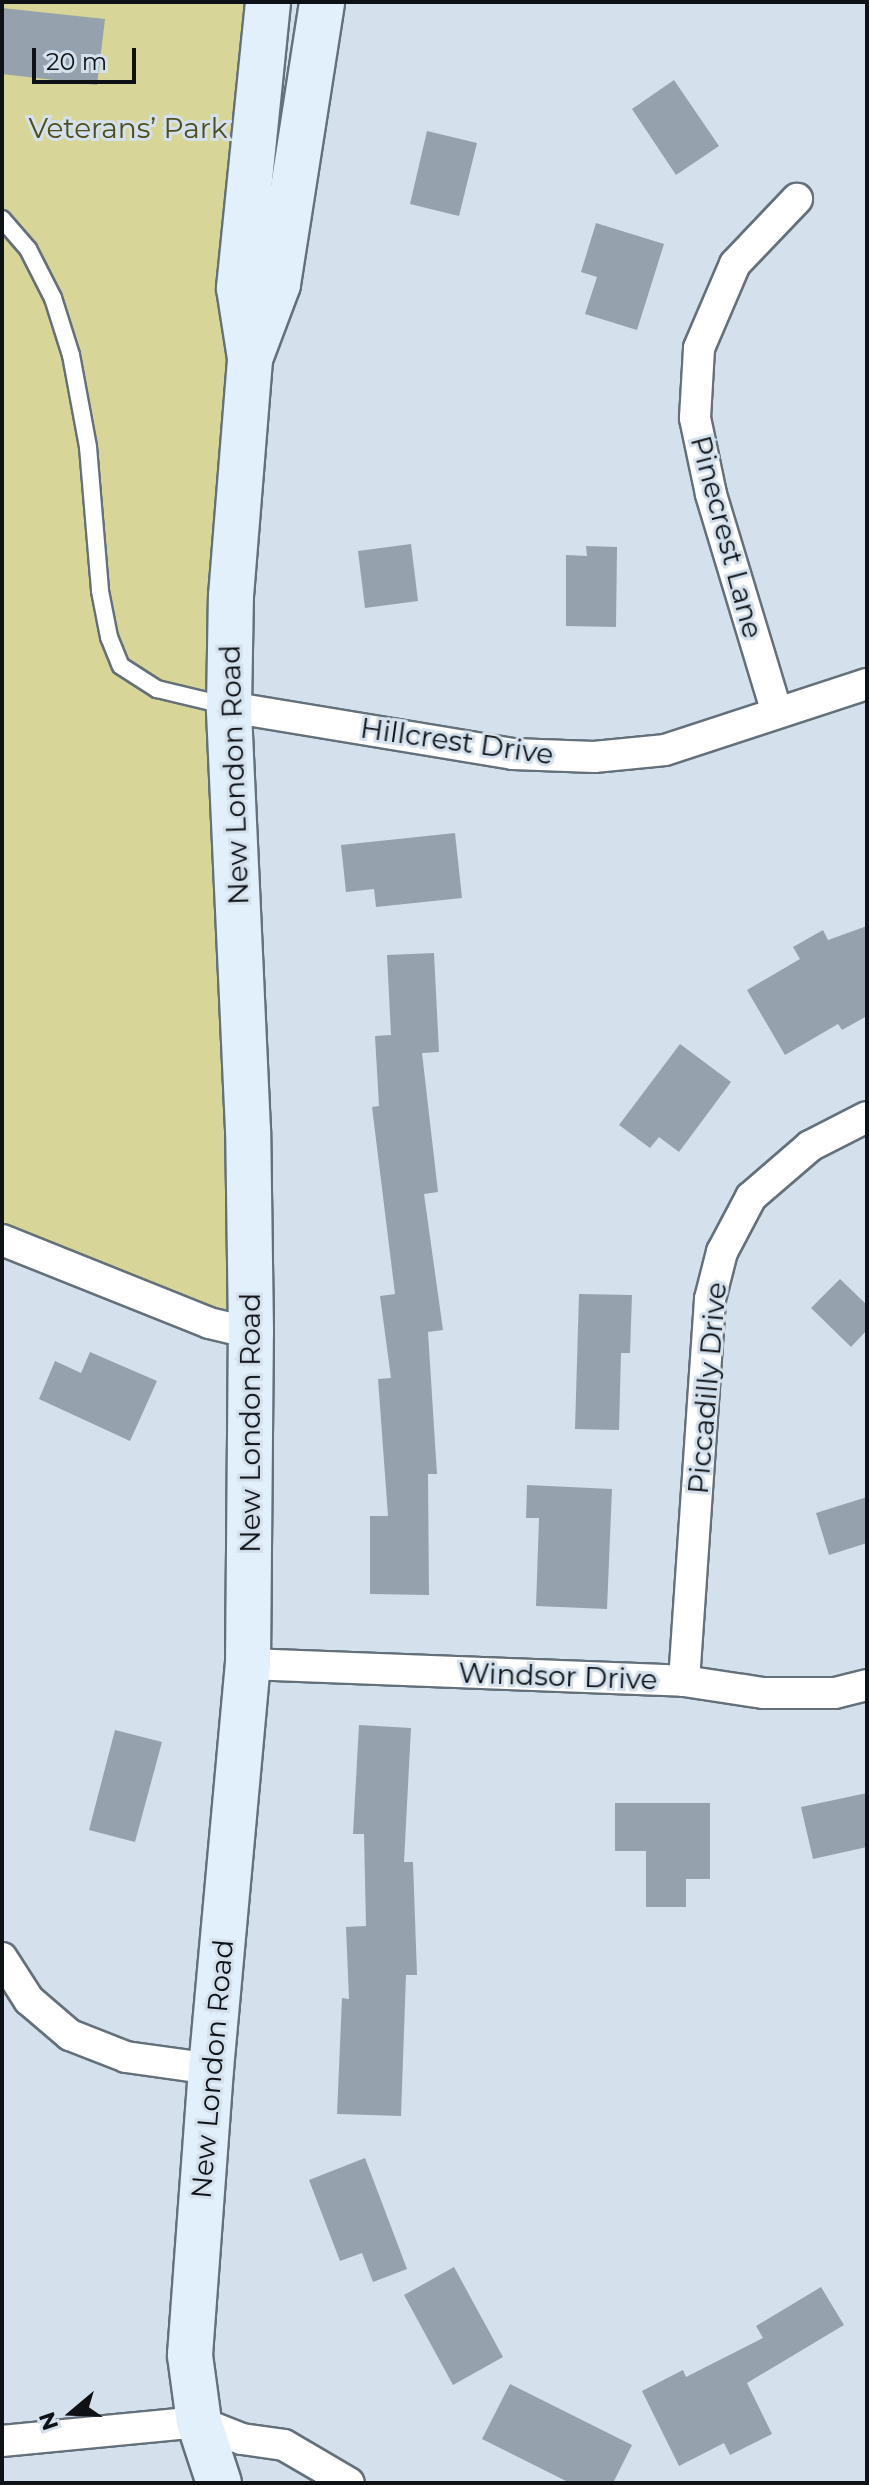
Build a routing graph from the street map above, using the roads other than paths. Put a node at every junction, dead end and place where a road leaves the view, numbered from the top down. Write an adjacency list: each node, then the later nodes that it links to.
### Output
1 (268, 2): 5 (street, New London Road)
2 (322, 2): 5 (street, New London Road)
3 (797, 199): 8 (street, Pinecrest Lane)
4 (2, 219): 7 (lane)
5 (250, 358): 7 (street, New London Road)
6 (867, 684): 8 (street, Hillcrest Drive)
7 (229, 707): 8 (street, Hillcrest Drive); 11 (street, New London Road)
8 (777, 713)
9 (867, 1117): 13 (street, Piccadilly Drive)
10 (2, 1240): 11 (street)
11 (251, 1333): 12 (street, New London Road)
12 (248, 1664): 13 (street, Windsor Drive); 16 (street, New London Road)
13 (684, 1681): 14 (street, Windsor Drive)
14 (867, 1685)
15 (2, 1958): 16 (street)
16 (211, 2069): 17 (street, New London Road)
17 (199, 2422): 18 (street); 19 (street, New London Road); 20 (street)
18 (2, 2441)
19 (219, 2483)
20 (349, 2483)

